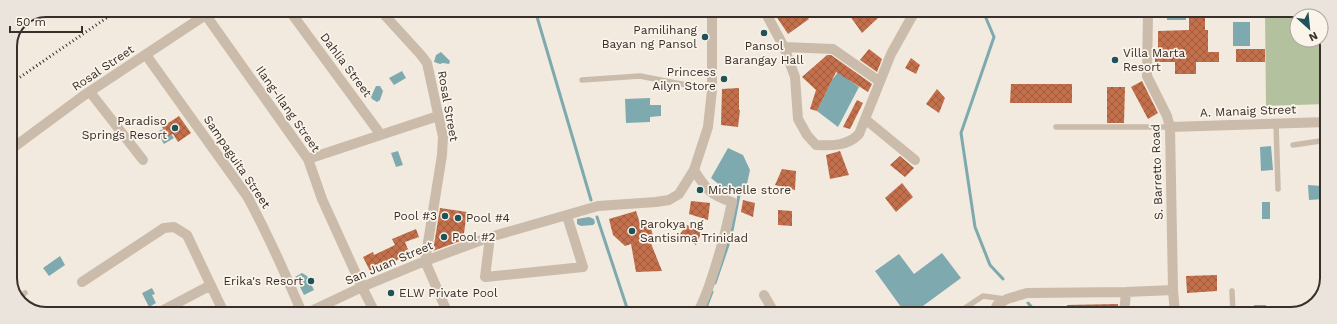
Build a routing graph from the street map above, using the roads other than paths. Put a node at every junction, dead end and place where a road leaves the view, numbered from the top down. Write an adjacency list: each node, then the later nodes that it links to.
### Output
1 (202, 17): 10 (street, Rosal Street)
2 (212, 17): 25 (street, Ilang-Ilang Street)
3 (294, 17): 21 (street, Dahlia Street)
4 (386, 17): 15 (street, Rosal Street)
5 (712, 17): 13 (street, San Juan Street)
6 (768, 17): 9 (street)
7 (911, 17): 12 (street)
8 (1148, 17): 20 (street, S. Barretto Road)
9 (784, 47): 12 (street); 16 (street)
10 (146, 54): 14 (street, Rosal Street); 43 (street, Sampaguita Street)
11 (582, 80): 13 (lane)
12 (879, 81): 16 (street)
13 (712, 90): 28 (street, San Juan Street)
14 (90, 92): 23 (street, Rosal Street); 26 (street)
15 (438, 116): 21 (street); 32 (street, Rosal Street)
16 (864, 119): 27 (street)
17 (1320, 122): 18 (street, A. Manaig Street)
18 (1276, 124): 20 (street, A. Manaig Street); 29 (lane)
19 (1056, 127): 20 (lane)
20 (1170, 127): 36 (street, S. Barretto Road)
21 (381, 135): 25 (street)
22 (1320, 141): 24 (lane)
23 (17, 145)
24 (1293, 145)
25 (308, 159): 35 (street, Ilang-Ilang Street)
26 (143, 160)
27 (915, 160)
28 (694, 170): 30 (street, San Juan Street); 47 (street)
29 (1278, 189)
30 (567, 216): 31 (street, San Juan Street); 31 (street)
31 (490, 237): 32 (street, San Juan Street)
32 (425, 261): 35 (street, San Juan Street); 46 (street)
33 (82, 282): 34 (street)
34 (211, 285): 41 (street); 42 (street)
35 (362, 288): 44 (street, San Juan Street); 45 (street, Ilang-Ilang Street)
36 (1173, 290): 38 (street); 52 (street, S. Barretto Road)
37 (1232, 291): 53 (lane)
38 (1126, 292): 40 (street); 51 (street)
39 (764, 296): 48 (street)
40 (1007, 299): 49 (lane); 50 (street)
41 (169, 307)
42 (221, 307)
43 (299, 307)
44 (320, 307)
45 (372, 307)
46 (445, 307)
47 (700, 307)
48 (771, 307)
49 (966, 307)
50 (996, 307)
51 (1125, 307)
52 (1174, 307)
53 (1233, 307)

